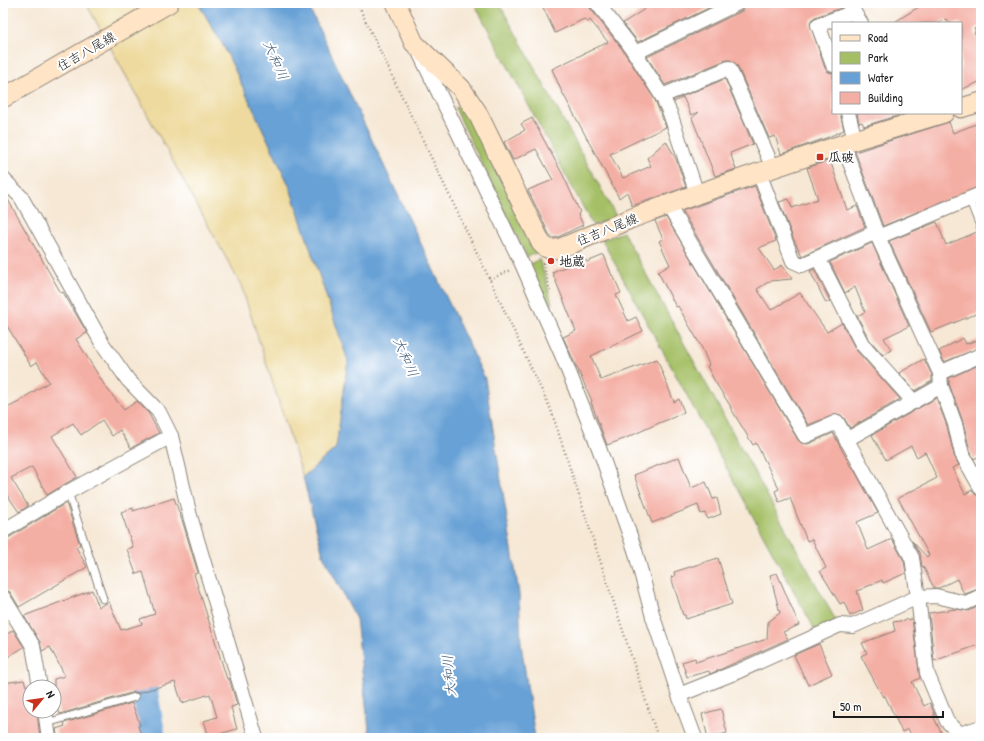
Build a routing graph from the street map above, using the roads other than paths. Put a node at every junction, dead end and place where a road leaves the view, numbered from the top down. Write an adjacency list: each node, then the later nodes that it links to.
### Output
1 (169, 3): 10 (main road, 住吉八尾線)
2 (396, 3): 6 (main road, 住吉八尾線)
3 (597, 3): 7 (street)
4 (738, 3): 7 (street)
5 (854, 13): 8 (street)
6 (414, 43): 21 (main road, 住吉八尾線); 38 (street)
7 (635, 53): 9 (street)
8 (832, 62)
9 (662, 96): 17 (street); 19 (street)
10 (3, 98)
11 (981, 102): 12 (main road)
12 (962, 108)
13 (848, 114): 16 (street)
14 (936, 114): 15 (main road, 住吉八尾線)
15 (906, 118): 16 (main road, 住吉八尾線)
16 (849, 142): 17 (main road, 住吉八尾線); 23 (street)
17 (766, 171): 19 (main road, 住吉八尾線); 24 (street)
18 (3, 179): 28 (street)
19 (697, 194): 21 (main road, 住吉八尾線)
20 (975, 196): 22 (lane); 23 (street)
21 (668, 205): 29 (street)
22 (981, 229)
23 (877, 235): 24 (street); 26 (street)
24 (818, 258): 27 (street)
25 (981, 355): 26 (street)
26 (940, 379): 27 (street); 30 (street)
27 (914, 402): 29 (street)
28 (171, 436): 31 (street); 45 (street)
29 (846, 440): 34 (street)
30 (981, 488)
31 (68, 492): 32 (street); 36 (lane)
32 (3, 531)
33 (981, 596): 34 (street)
34 (918, 597): 38 (street); 43 (street)
35 (3, 598): 37 (street)
36 (103, 599)
37 (39, 679)
38 (680, 696): 46 (street)
39 (135, 697): 40 (lane)
40 (62, 713)
41 (46, 719): 44 (street)
42 (981, 727): 43 (street)
43 (961, 736)
44 (49, 738)
45 (256, 738)
46 (695, 738)

